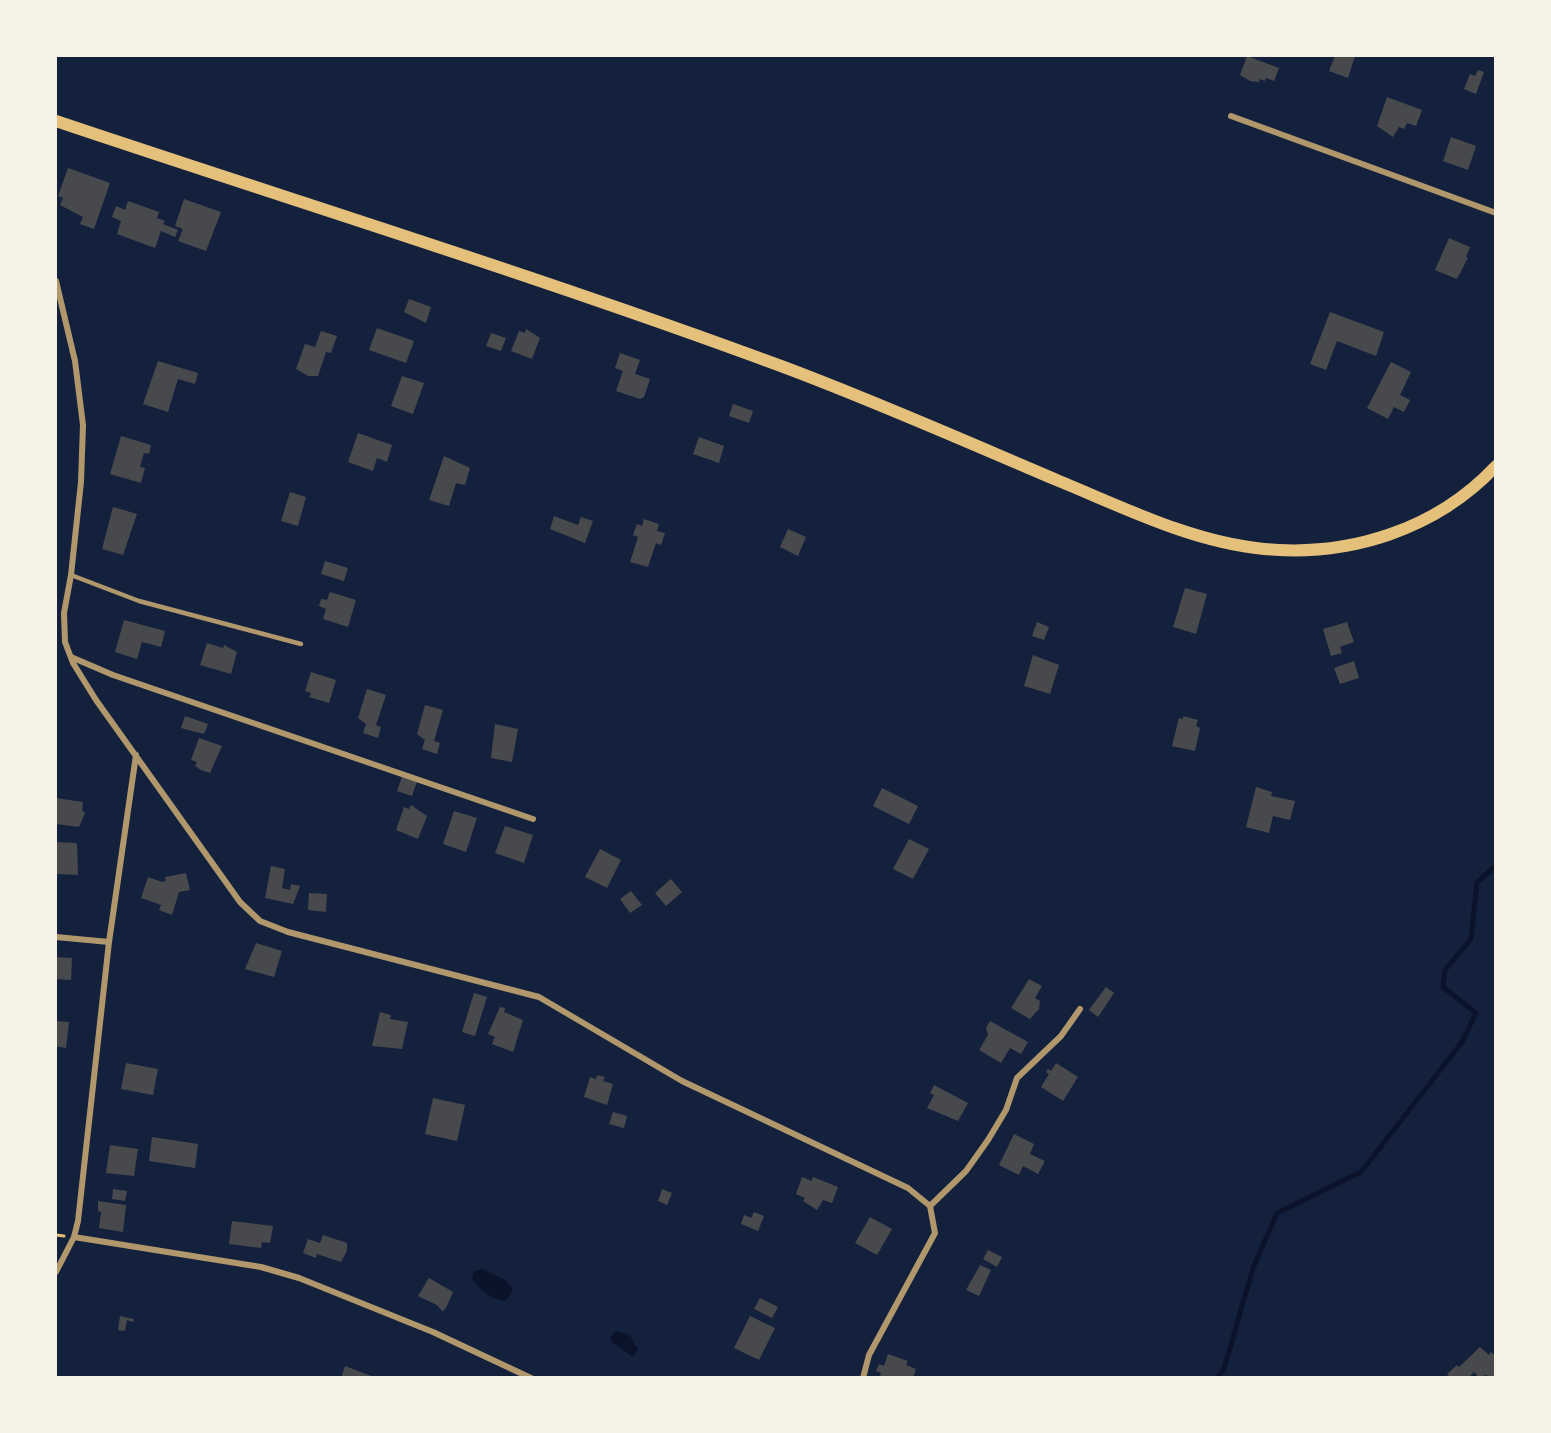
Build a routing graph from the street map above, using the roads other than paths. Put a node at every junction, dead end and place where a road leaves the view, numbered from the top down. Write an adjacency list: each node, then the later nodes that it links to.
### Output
1 (1231, 116): 3 (street)
2 (56, 121): 5 (main road)
3 (1496, 213)
4 (56, 282): 6 (street)
5 (1496, 466)
6 (71, 575): 7 (lane); 8 (street)
7 (301, 644)
8 (70, 657): 9 (street); 10 (street)
9 (136, 754): 12 (street); 14 (street)
10 (533, 819)
11 (56, 937): 12 (street)
12 (109, 942): 15 (street)
13 (1080, 1009): 14 (street)
14 (930, 1206): 18 (street)
15 (74, 1237): 16 (street); 17 (street)
16 (56, 1272)
17 (531, 1377)
18 (863, 1377)

